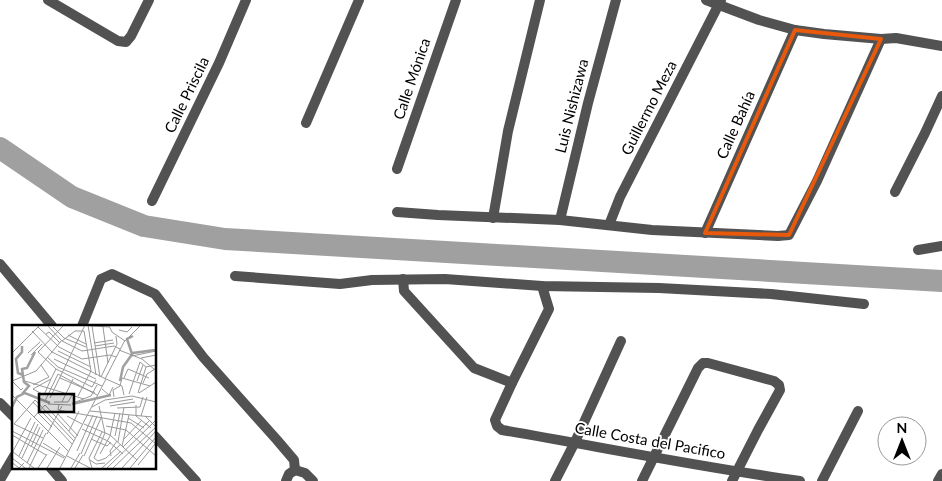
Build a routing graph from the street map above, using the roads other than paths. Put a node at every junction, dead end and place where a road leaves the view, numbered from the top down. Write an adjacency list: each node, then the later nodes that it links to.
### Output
1 (48, 0): 2 (street)
2 (149, 0)
3 (246, 0): 17 (street, Calle Priscila)
4 (359, 0): 14 (street)
5 (456, 0): 15 (street, Calle Mónica)
6 (540, 0): 19 (street)
7 (616, 0): 20 (street, Luis Nishizawa)
8 (706, 0): 9 (street)
9 (719, 3): 10 (street); 21 (street, Guillermo Meza)
10 (795, 30): 11 (street); 22 (street, Calle Bahía)
11 (881, 39): 12 (street); 22 (street)
12 (942, 46)
13 (942, 96): 16 (street)
14 (306, 123)
15 (397, 169)
16 (895, 192)
17 (152, 201)
18 (397, 212): 19 (street)
19 (493, 218): 20 (street)
20 (560, 220): 21 (street)
21 (609, 225): 22 (street)
22 (705, 232)
23 (942, 246): 24 (street)
24 (918, 250)
25 (0, 264): 30 (street)
26 (235, 276): 27 (street)
27 (403, 279): 28 (street); 33 (street)
28 (542, 286): 29 (street); 33 (street)
29 (864, 304)
30 (51, 325)
31 (82, 325): 42 (street)
32 (621, 341): 38 (street)
33 (512, 383): 38 (street, Calle Costa del Pacifico)
34 (0, 403): 36 (street)
35 (858, 411): 53 (street)
36 (12, 415)
37 (158, 439): 47 (street)
38 (576, 442): 39 (street, Calle Costa del Pacifico); 50 (street)
39 (655, 457): 44 (street, Calle Costa del Pacifico); 44 (street); 51 (street)
40 (12, 459): 45 (street)
41 (51, 468): 46 (street)
42 (295, 470): 48 (street); 49 (street)
43 (942, 474): 54 (street)
44 (734, 477): 52 (street, Calle Costa del Pacifico)
45 (0, 480)
46 (62, 481)
47 (196, 481)
48 (286, 481)
49 (313, 481)
50 (556, 481)
51 (642, 481)
52 (800, 481)
53 (822, 481)
54 (938, 481)

